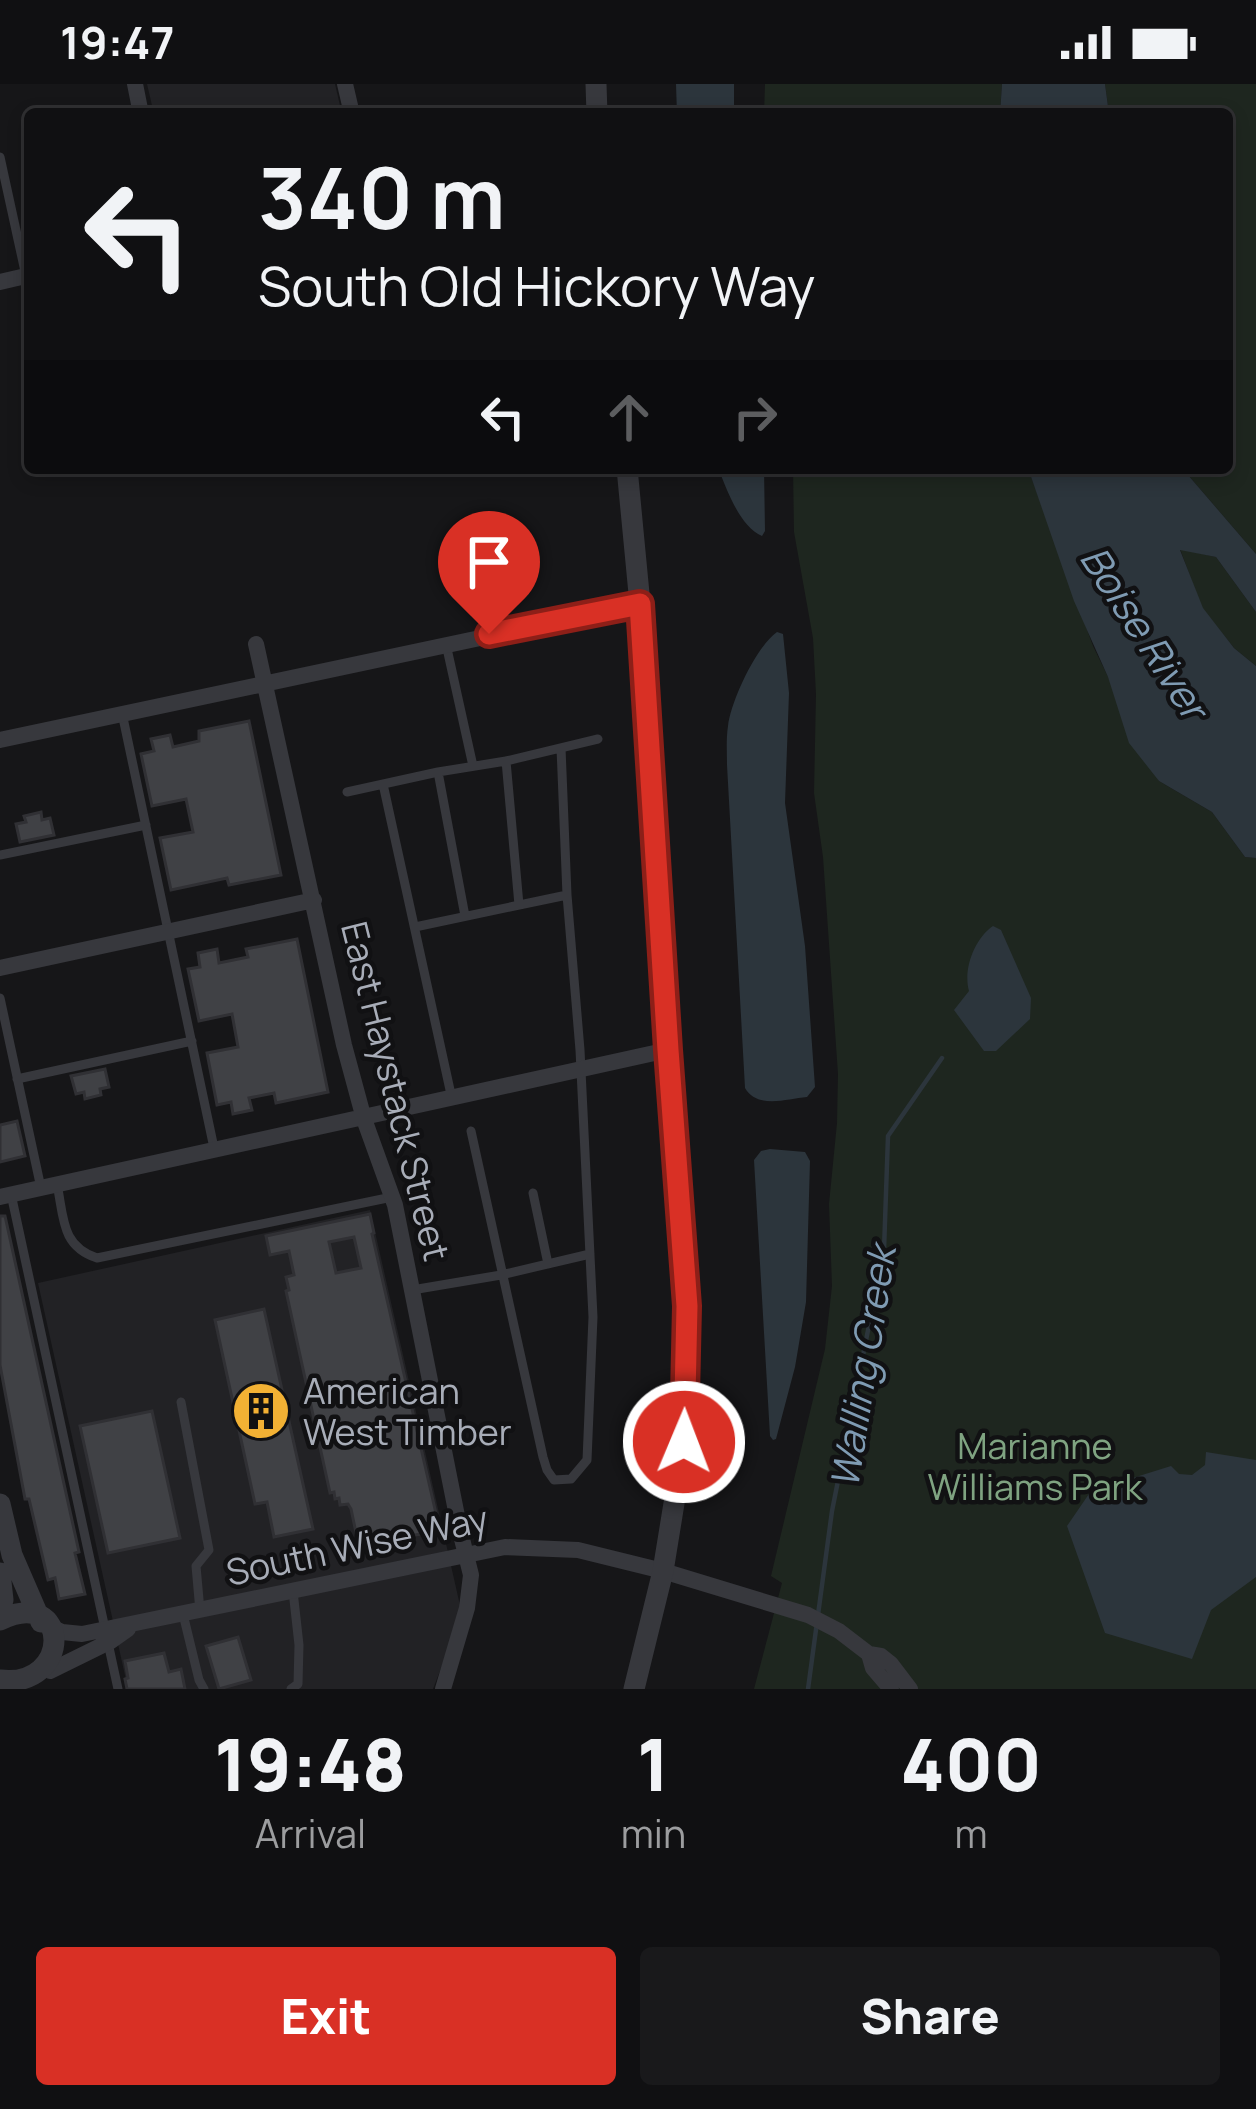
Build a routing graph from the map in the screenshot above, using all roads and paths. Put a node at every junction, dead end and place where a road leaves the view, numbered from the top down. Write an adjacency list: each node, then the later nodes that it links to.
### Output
1 (1, 163): 2 (lane)
2 (24, 258)
3 (628, 474): 4 (street)
4 (640, 604): 6 (street); 28 (street)
5 (256, 644): 7 (street, East Haystack Street)
6 (446, 644): 7 (street); 13 (lane)
7 (266, 682): 8 (street); 20 (street, East Haystack Street)
8 (122, 713): 10 (street); 17 (lane)
9 (598, 739): 11 (lane)
10 (0, 740)
11 (561, 748): 12 (lane); 19 (lane)
12 (506, 761): 13 (lane); 21 (lane)
13 (473, 766): 14 (lane)
14 (438, 772): 15 (lane); 22 (lane)
15 (383, 784): 16 (lane); 23 (lane)
16 (347, 791)
17 (146, 825): 18 (lane); 24 (lane)
18 (0, 856)
19 (567, 895): 21 (lane); 29 (lane)
20 (314, 900): 24 (street); 32 (street, East Haystack Street)
21 (519, 905): 22 (lane)
22 (465, 916): 23 (lane)
23 (415, 927): 31 (lane)
24 (168, 932): 25 (street); 27 (lane)
25 (0, 968)
26 (0, 998): 30 (lane)
27 (191, 1041): 30 (lane); 34 (lane)
28 (668, 1050): 29 (street); 46 (street)
29 (580, 1070): 31 (street); 39 (lane)
30 (17, 1078): 35 (lane)
31 (452, 1099): 32 (street)
32 (364, 1119): 34 (street); 38 (street, East Haystack Street)
33 (471, 1131): 41 (lane)
34 (215, 1151): 35 (street)
35 (49, 1186): 37 (street); 38 (lane)
36 (533, 1193): 40 (lane)
37 (6, 1196): 53 (lane)
38 (392, 1197): 42 (street, East Haystack Street)
39 (590, 1255): 40 (lane); 41 (lane)
40 (548, 1264): 41 (lane)
41 (501, 1275): 42 (lane)
42 (412, 1289): 45 (street, East Haystack Street)
43 (181, 1402): 50 (lane)
44 (0, 1504): 52 (street)
45 (467, 1555): 46 (street, South Wise Way); 48 (street, South Wise Way); 62 (street, East Haystack Street)
46 (663, 1571): 54 (street, South Wise Way); 57 (street)
47 (0, 1573): 49 (street)
48 (293, 1591): 50 (street, South Wise Way); 61 (lane)
49 (0, 1607)
50 (192, 1612): 53 (street, South Wise Way); 60 (lane)
51 (0, 1620): 52 (street)
52 (41, 1622): 53 (street); 56 (street)
53 (106, 1636): 56 (street, South Wise Way); 59 (lane)
54 (869, 1654): 63 (street); 64 (street, South Wise Way)
55 (0, 1680): 56 (street); 58 (street)
56 (43, 1680)
57 (636, 1685)
58 (4, 1689)
59 (118, 1689)
60 (204, 1689)
61 (291, 1689)
62 (443, 1689)
63 (891, 1689)
64 (910, 1689)

